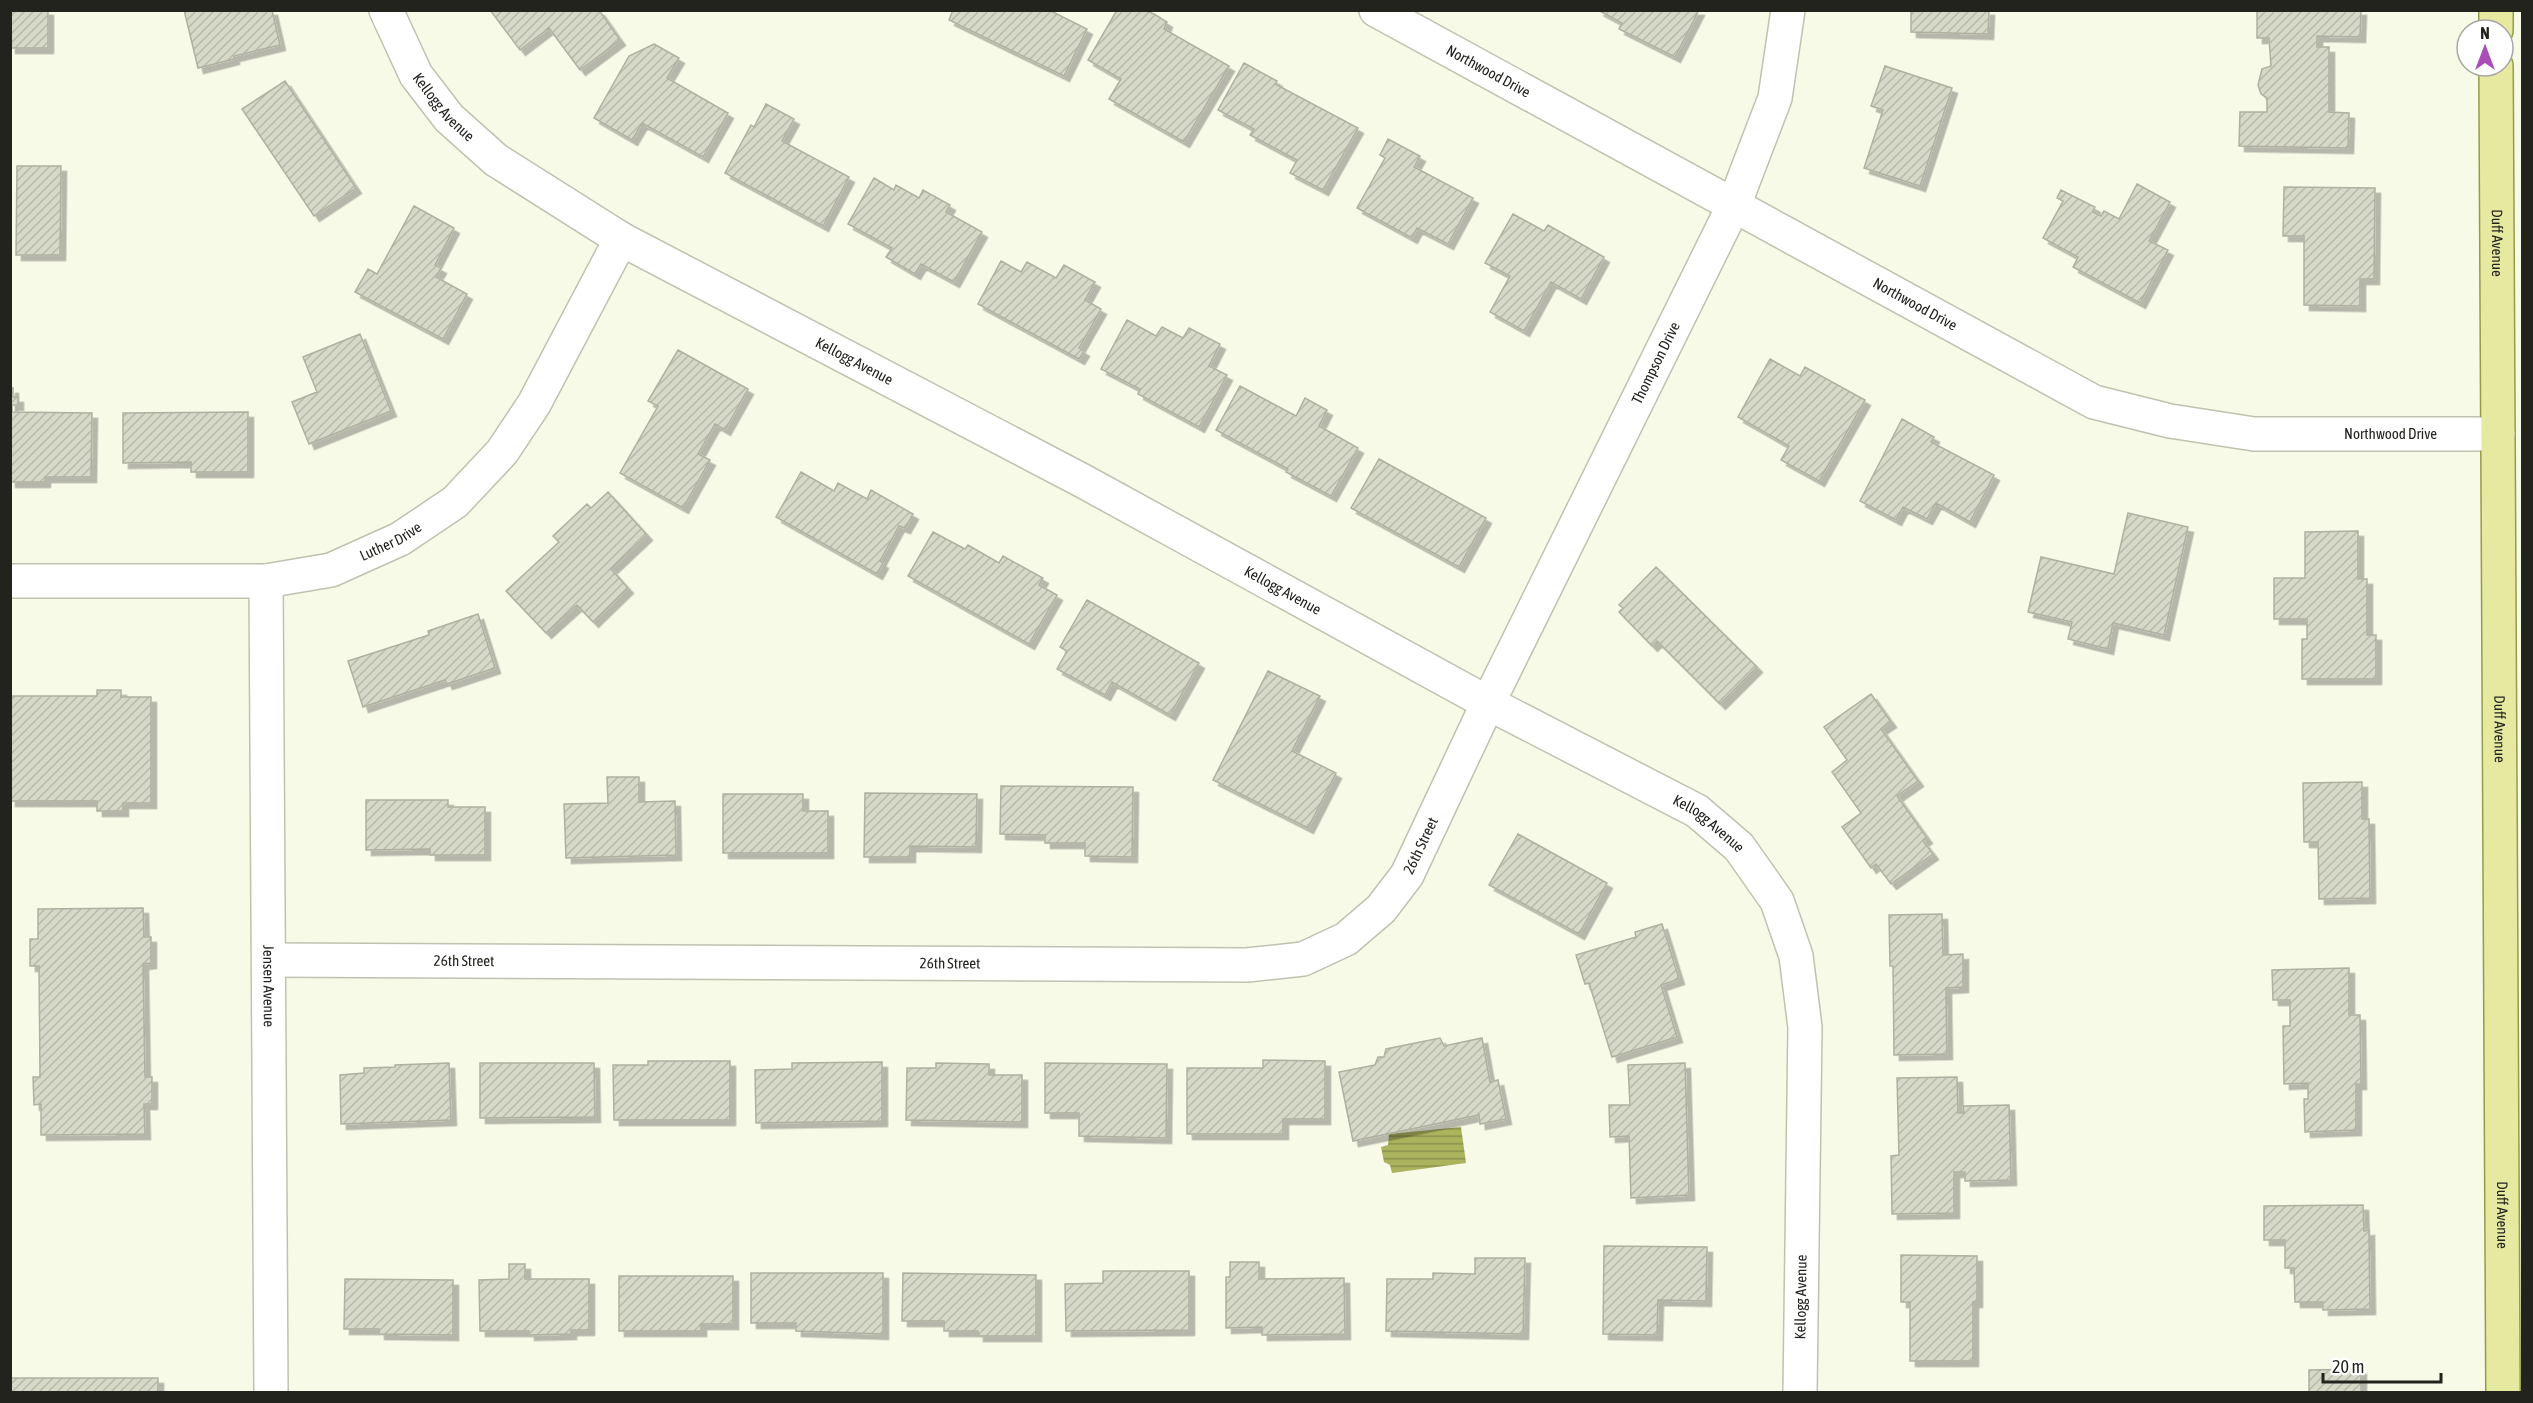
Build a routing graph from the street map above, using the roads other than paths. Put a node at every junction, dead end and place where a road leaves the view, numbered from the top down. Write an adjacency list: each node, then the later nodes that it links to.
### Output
1 (386, 10): 6 (street, Kellogg Avenue)
2 (1376, 10): 5 (street, Northwood Drive)
3 (1788, 10): 5 (street, Thompson Drive)
4 (2496, 78): 7 (main road, Duff Avenue)
5 (1734, 205): 7 (street, Northwood Drive); 10 (street, Thompson Drive)
6 (621, 239): 9 (street, Luther Drive); 10 (street, Kellogg Avenue)
7 (2498, 434): 14 (main road, Duff Avenue)
8 (10, 581): 9 (street, Luther Drive)
9 (266, 581): 11 (street, Jensen Avenue)
10 (1488, 703): 11 (street, 26th Street); 13 (street, Kellogg Avenue)
11 (269, 960): 12 (street, Jensen Avenue)
12 (271, 1392)
13 (1800, 1392)
14 (2503, 1392)

